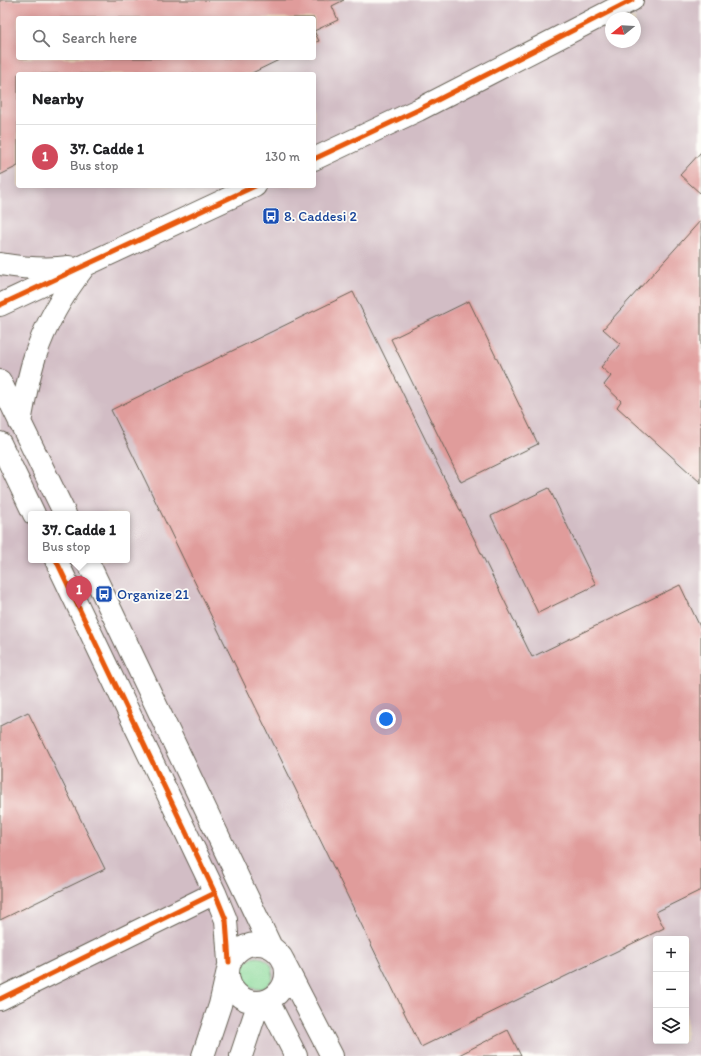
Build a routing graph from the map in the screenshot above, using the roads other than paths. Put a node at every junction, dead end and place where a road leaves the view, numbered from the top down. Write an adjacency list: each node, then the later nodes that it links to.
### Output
1 (632, 0): 2 (street)
2 (316, 158)
3 (251, 188): 5 (street)
4 (0, 264): 5 (street)
5 (86, 264): 6 (street); 8 (street)
6 (0, 305)
7 (0, 380): 8 (street)
8 (20, 423): 11 (street)
9 (0, 443): 10 (street)
10 (33, 511)
11 (64, 511)
12 (57, 563): 14 (street)
13 (88, 563): 15 (street)
14 (215, 893): 16 (street); 18 (street)
15 (271, 947): 16 (street); 17 (street)
16 (228, 966): 19 (street); 20 (street)
17 (286, 967): 19 (street); 23 (street)
18 (0, 999)
19 (263, 1001): 21 (street); 22 (street)
20 (203, 1056)
21 (241, 1056)
22 (296, 1056)
23 (332, 1056)

